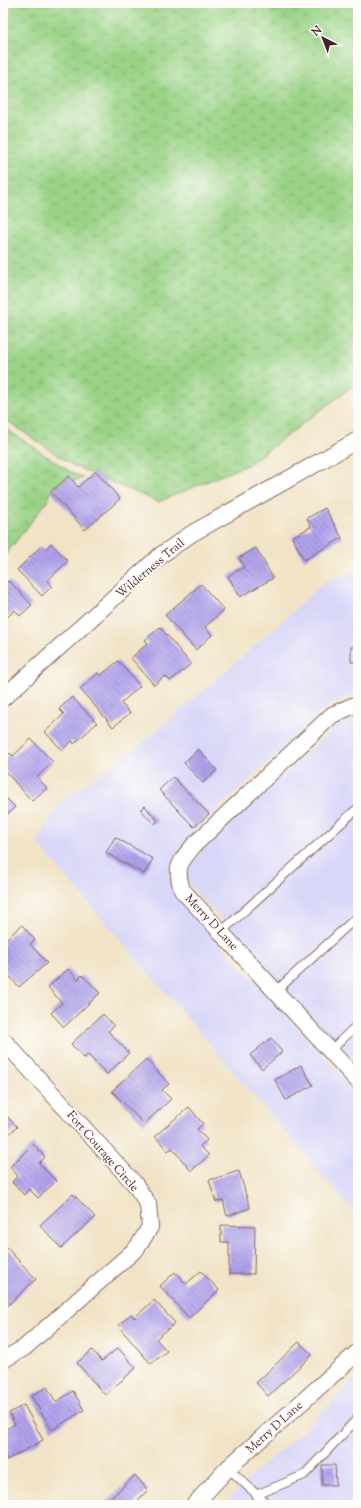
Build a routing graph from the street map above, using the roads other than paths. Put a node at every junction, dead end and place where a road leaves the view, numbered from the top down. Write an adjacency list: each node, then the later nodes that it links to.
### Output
1 (358, 440): 2 (street, Wilderness Trail)
2 (3, 698)
3 (358, 706): 6 (street, Merry D Lane)
4 (358, 808): 6 (lane)
5 (358, 916): 7 (lane)
6 (221, 932): 7 (street, Merry D Lane)
7 (276, 991): 10 (street, Merry D Lane)
8 (358, 1024): 10 (lane)
9 (3, 1040): 13 (street, Fort Courage Circle)
10 (330, 1051): 11 (street, Merry D Lane)
11 (358, 1081)
12 (358, 1352): 15 (street, Merry D Lane)
13 (3, 1360)
14 (358, 1418): 16 (lane)
15 (228, 1468): 16 (lane); 17 (street, Merry D Lane)
16 (256, 1495): 18 (lane)
17 (194, 1505)
18 (268, 1505)

